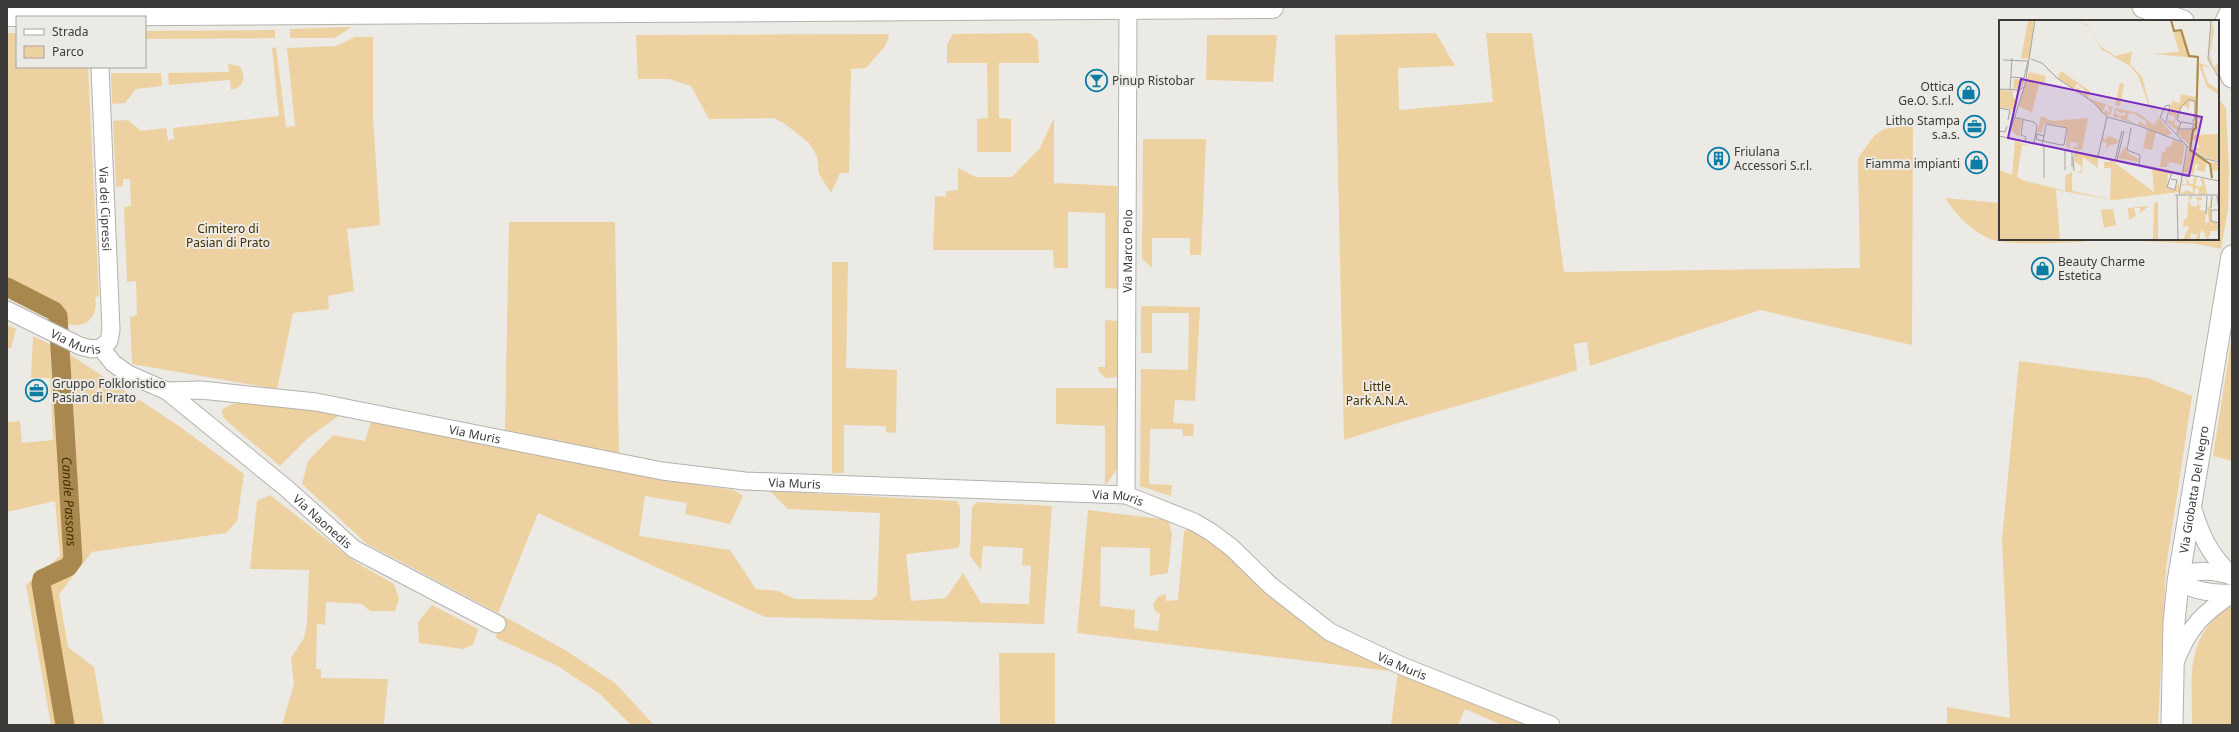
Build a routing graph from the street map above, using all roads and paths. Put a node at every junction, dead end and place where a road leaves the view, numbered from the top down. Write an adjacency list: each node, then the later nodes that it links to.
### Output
1 (1272, 7): 3 (main road)
2 (2143, 7): 7 (street)
3 (1128, 8): 5 (main road); 15 (street, Via Marco Polo)
4 (2232, 9): 8 (street)
5 (97, 13): 6 (main road)
6 (7, 15)
7 (2180, 20)
8 (2220, 51): 10 (street)
9 (100, 68): 13 (street, Via dei Cipressi)
10 (2232, 77)
11 (2232, 256): 16 (street, Via Giobatta Del Negro)
12 (7, 310): 13 (street, Via Muris)
13 (101, 348): 14 (street, Via Muris)
14 (167, 391): 15 (street, Via Muris); 20 (street, Via Naonedis)
15 (1126, 494): 22 (street, Via Muris)
16 (2191, 503): 17 (street); 18 (street, Via Giobatta Del Negro)
17 (2232, 576): 18 (street)
18 (2179, 579): 19 (street); 21 (street, Via Giobatta Del Negro)
19 (2232, 593): 21 (street)
20 (497, 624)
21 (2172, 670): 23 (street, Via Giobatta Del Negro)
22 (1551, 725)
23 (2172, 725)

